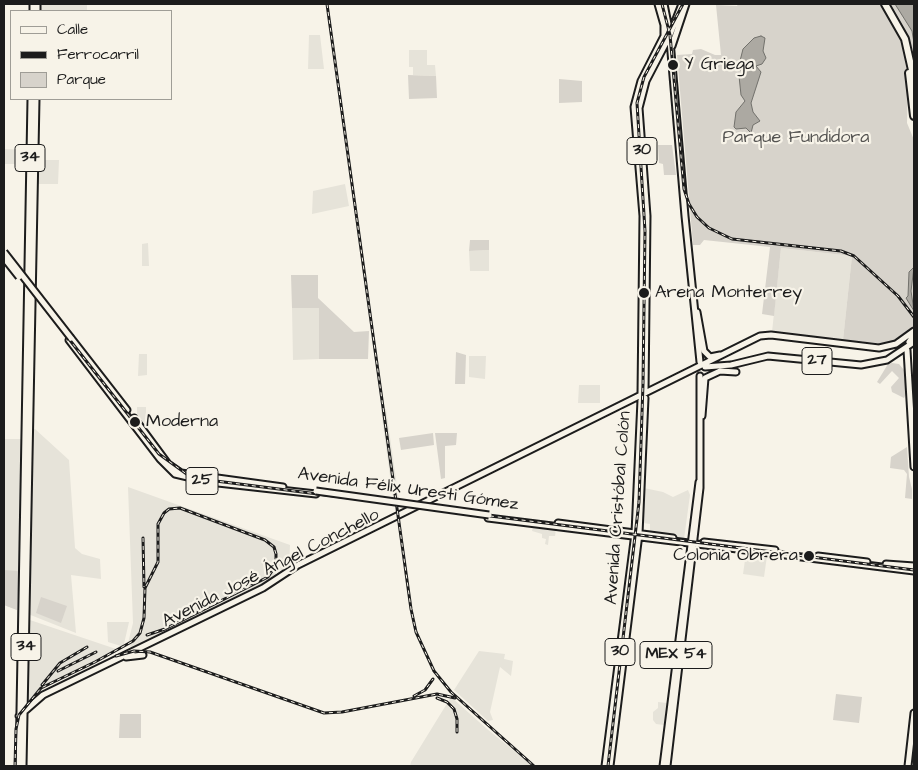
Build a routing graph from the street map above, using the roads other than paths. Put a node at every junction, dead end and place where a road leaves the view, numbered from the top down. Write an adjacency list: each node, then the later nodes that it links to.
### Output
1 (658, 4): 7 (main road)
2 (664, 4): 7 (main road)
3 (682, 4): 7 (main road)
4 (686, 4): 7 (main road)
5 (885, 4): 8 (highway)
6 (889, 4): 11 (highway)
7 (669, 38): 9 (main road, Avenida Cristóbal Colón / 30); 10 (main road); 14 (main road, Avenida Cristóbal Colón / 30)
8 (907, 45): 12 (highway); 17 (highway)
9 (662, 51): 10 (main road); 13 (main road, Avenida Cristóbal Colón / 30)
10 (671, 54): 24 (main road)
11 (914, 59)
12 (914, 79)
13 (646, 81): 14 (main road); 19 (main road, Avenida Cristóbal Colón / 30)
14 (639, 84): 18 (main road, Avenida Cristóbal Colón / 30)
15 (31, 100): 22 (main road, 34)
16 (36, 100): 54 (main road, 34)
17 (914, 116)
18 (638, 161): 19 (main road); 25 (main road, Avenida Cristóbal Colón / 30)
19 (644, 174): 27 (main road, Avenida Cristóbal Colón / 30)
20 (4, 252): 29 (main road, Avenida Félix Uresti Gómez / 25, bridge)
21 (4, 258): 29 (main road, Avenida Félix Uresti Gómez / 25, bridge)
22 (28, 269): 23 (main road); 54 (main road, 34)
23 (21, 272)
24 (694, 307): 32 (main road); 38 (main road)
25 (641, 330): 27 (main road); 36 (main road, Avenida Cristóbal Colón / 30)
26 (914, 331): 31 (main road, 27)
27 (646, 335): 36 (main road, Avenida Cristóbal Colón / 30)
28 (914, 335): 30 (main road)
29 (70, 339): 48 (main road, Avenida Félix Uresti Gómez / 25, bridge)
30 (912, 342): 35 (main road, 27)
31 (879, 348): 32 (main road, 27); 35 (main road)
32 (734, 350): 34 (main road, 27)
33 (907, 350): 45 (main road)
34 (729, 353): 37 (main road); 38 (main road, 27)
35 (896, 355): 37 (main road, 27)
36 (643, 357): 42 (main road, Avenida Cristóbal Colón / 30)
37 (731, 364): 39 (main road, Avenida José Ángel Conchello / 27)
38 (700, 365): 42 (main road, Avenida José Ángel Conchello / 27)
39 (716, 366): 42 (main road, Avenida José Ángel Conchello / 27); 43 (main road)
40 (736, 372): 43 (main road)
41 (700, 376): 43 (main road, MEX 54)
42 (643, 396): 44 (main road, Avenida José Ángel Conchello / 27); 48 (main road, Avenida Cristóbal Colón / 30); 48 (main road, Avenida Cristóbal Colón / 30)
43 (699, 426): 49 (main road, MEX 54)
44 (577, 429): 53 (main road, Avenida José Ángel Conchello / 27); 56 (main road, Avenida José Ángel Conchello / 27)
45 (914, 453): 46 (main road)
46 (914, 462): 47 (main road)
47 (914, 467)
48 (637, 535): 49 (main road, Avenida Félix Uresti Gómez); 60 (main road, Avenida Cristóbal Colón / 30); 61 (main road, Avenida Cristóbal Colón / 30)
49 (692, 542): 50 (main road, Avenida Félix Uresti Gómez); 50 (main road, Avenida Félix Uresti Gómez); 62 (main road, MEX 54)
50 (886, 566): 51 (main road); 51 (main road, Avenida Félix Uresti Gómez)
51 (914, 570)
52 (143, 656): 53 (main road)
53 (126, 657): 56 (main road, Avenida José Ángel Conchello / 27)
54 (23, 687): 56 (main road, 34)
55 (914, 712): 63 (main road)
56 (22, 716): 57 (main road, 34)
57 (21, 735): 58 (main road, 34); 59 (main road, 34)
58 (19, 766)
59 (23, 766)
60 (605, 766)
61 (610, 766)
62 (665, 766)
63 (908, 766)

